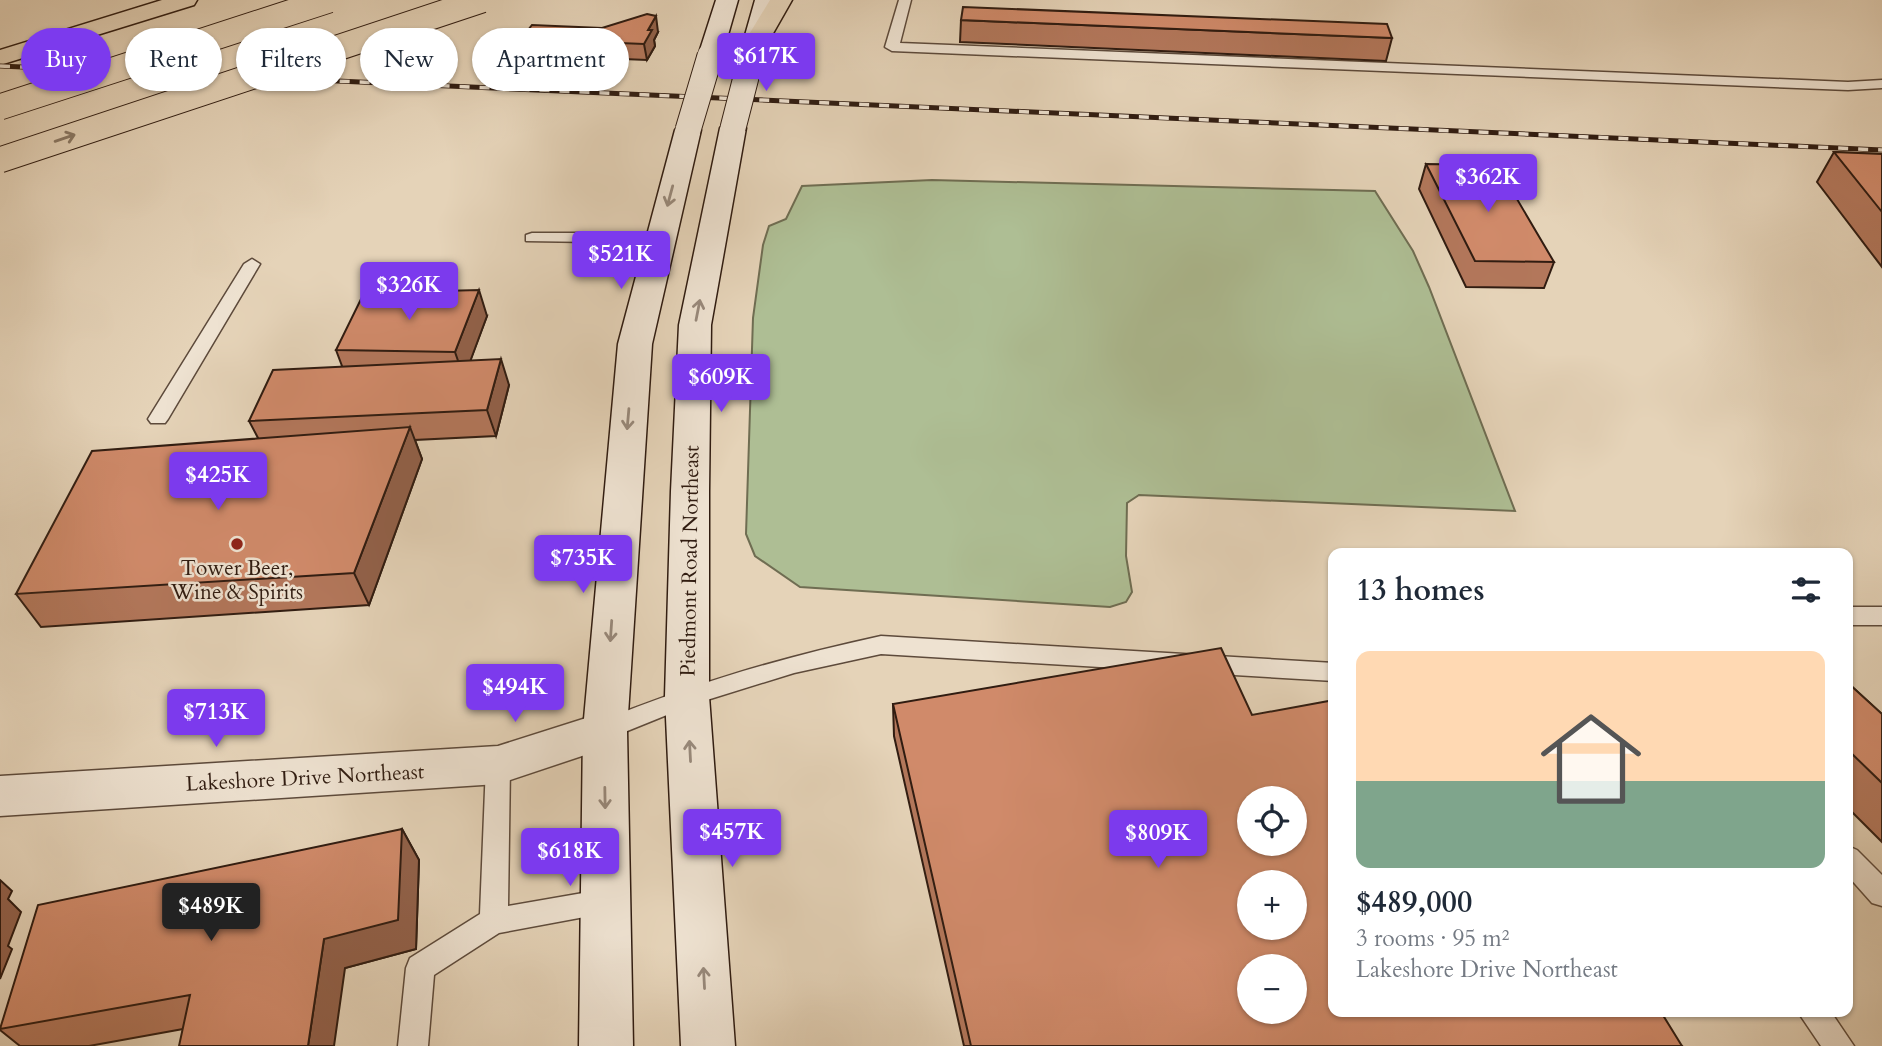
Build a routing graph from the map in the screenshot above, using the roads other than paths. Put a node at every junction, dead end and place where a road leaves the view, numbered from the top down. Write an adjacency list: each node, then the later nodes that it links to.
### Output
1 (132, 0): 9 (highway)
2 (329, 0): 13 (highway, bridge)
3 (482, 0): 14 (highway, one-way to 3, bridge)
4 (727, 0): 16 (main road, one-way to 16, bridge)
5 (766, 0): 10 (main road, Piedmont Road Northeast)
6 (780, 0): 10 (highway)
7 (905, 0): 12 (lane)
8 (183, 1): 11 (highway)
9 (0, 40)
10 (754, 46): 22 (main road, Piedmont Road Northeast, one-way to 10, bridge)
11 (0, 58)
12 (1882, 85)
13 (0, 107)
14 (0, 160)
15 (531, 238): 16 (lane)
16 (661, 238): 23 (main road, one-way to 23)
17 (251, 264): 18 (lane)
18 (158, 419)
19 (1882, 616): 20 (lane)
20 (1853, 617)
21 (1328, 673): 22 (lane)
22 (687, 696): 23 (lane); 33 (main road, Piedmont Road Northeast, one-way to 22)
23 (605, 730): 24 (main road, Lakeshore Drive Northeast); 28 (main road, one-way to 28)
24 (498, 765): 25 (main road, Lakeshore Drive Northeast); 29 (lane)
25 (0, 796)
26 (1853, 863): 27 (lane)
27 (1882, 894)
28 (606, 901): 29 (lane); 32 (main road)
29 (494, 921): 31 (lane)
30 (1817, 1017): 34 (lane)
31 (413, 1046)
32 (606, 1046)
33 (708, 1046)
34 (1839, 1046)

